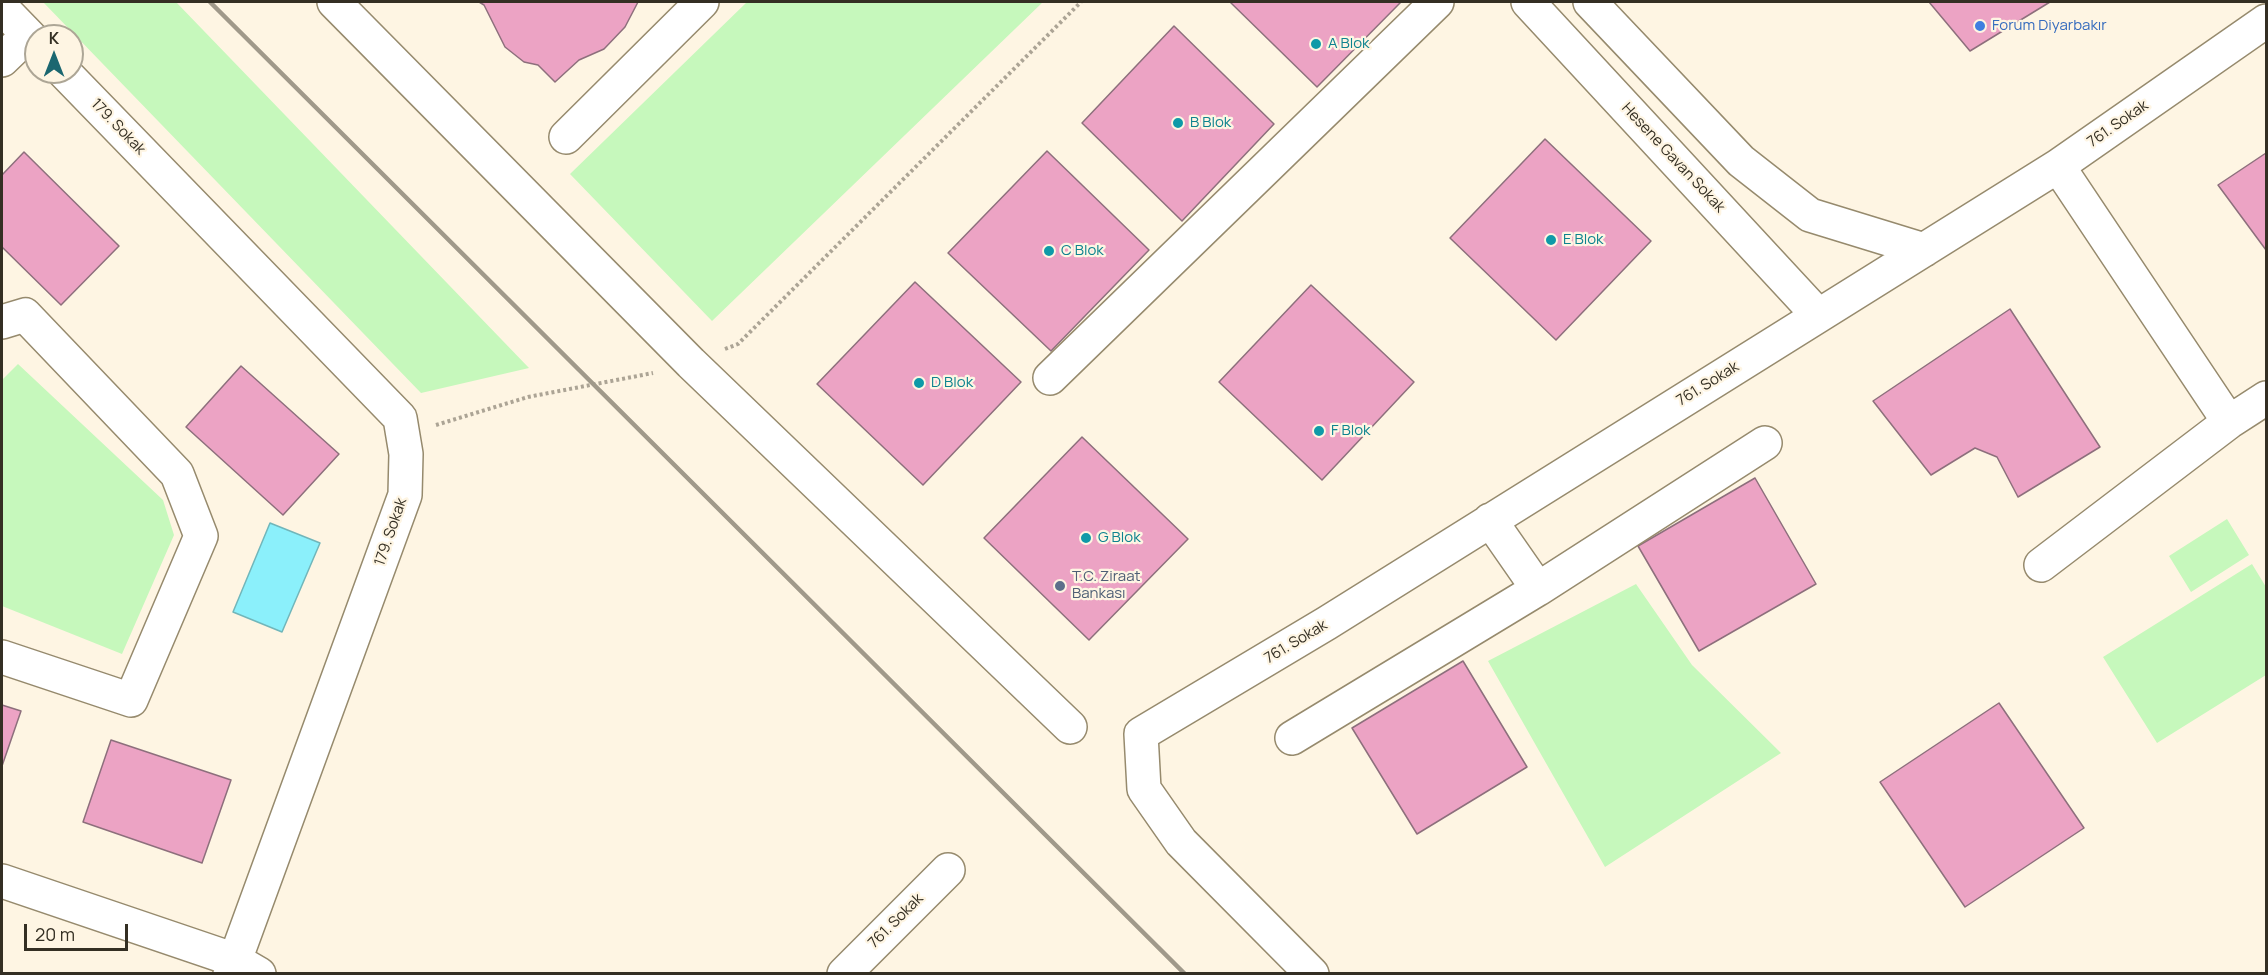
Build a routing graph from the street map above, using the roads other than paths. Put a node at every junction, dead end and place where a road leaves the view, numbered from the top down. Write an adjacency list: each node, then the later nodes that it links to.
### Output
1 (334, 2): 25 (street)
2 (702, 2): 12 (street)
3 (1437, 2): 17 (street)
4 (1528, 2): 15 (street, Hesene Gavan Sokak)
5 (1590, 2): 14 (street)
6 (2, 8): 8 (street)
7 (2266, 21): 13 (street, 761. Sokak)
8 (24, 31)
9 (24, 45): 10 (street)
10 (2, 60)
11 (76, 84): 29 (street, 179. Sokak)
12 (566, 136)
13 (2058, 166): 14 (street, 761. Sokak); 19 (street)
14 (1924, 250): 15 (street, 761. Sokak)
15 (1818, 315): 21 (street, 761. Sokak)
16 (2, 322): 24 (street)
17 (1050, 378)
18 (2266, 398): 19 (street)
19 (2229, 423): 22 (street)
20 (1765, 443): 23 (street)
21 (1490, 520): 23 (street); 31 (street, 761. Sokak)
22 (2041, 565)
23 (1538, 589): 26 (street)
24 (2, 657)
25 (1070, 727)
26 (1292, 738)
27 (948, 870): 30 (street, 761. Sokak)
28 (2, 881): 29 (street)
29 (241, 969)
30 (844, 974)
31 (1312, 974)

